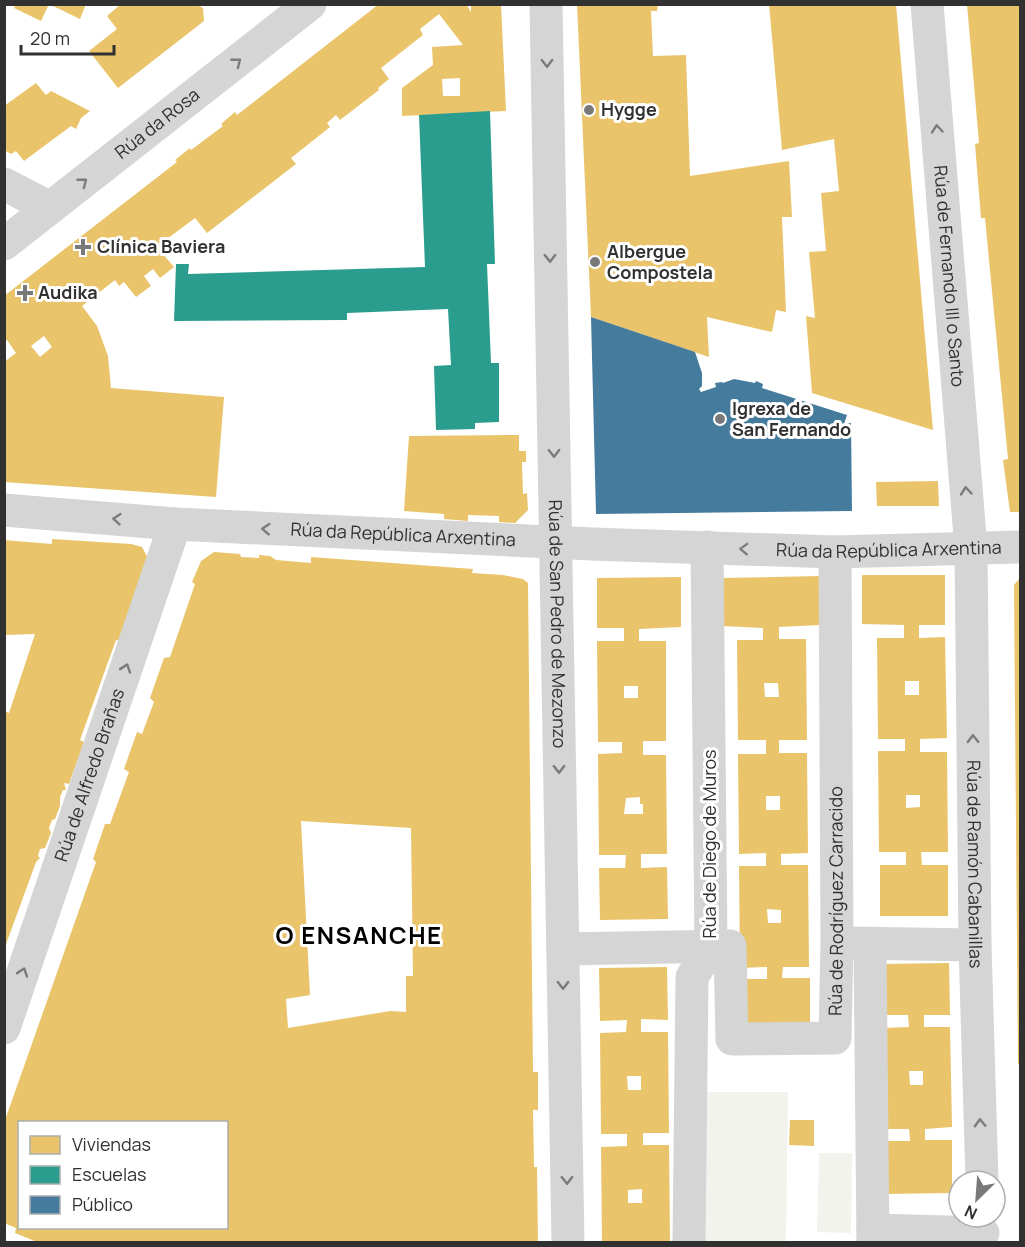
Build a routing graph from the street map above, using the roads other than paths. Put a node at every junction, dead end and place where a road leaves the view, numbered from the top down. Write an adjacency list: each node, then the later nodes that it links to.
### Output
1 (546, 4): 9 (street, Rúa de San Pedro de Mezonzo, one-way to 9)
2 (927, 4): 12 (street, Rúa de Fernando III o Santo, one-way to 2)
3 (291, 10): 5 (street, Rúa da Rosa, one-way to 3)
4 (4, 184): 5 (street)
5 (50, 208): 6 (street, Rúa da Rosa)
6 (4, 244)
7 (4, 510): 8 (street, Rúa da República Arxentina, one-way to 7)
8 (175, 524): 9 (street, Rúa da República Arxentina, one-way to 8); 19 (street, Rúa de Alfredo Brañas, one-way to 8)
9 (556, 542): 10 (street, Rúa da República Arxentina); 18 (street, Rúa de San Pedro de Mezonzo, one-way to 18)
10 (707, 547): 13 (street, Rúa da República Arxentina, one-way to 10); 17 (street, Rúa de Diego de Muros)
11 (1020, 547): 12 (street, Rúa da República Arxentina)
12 (971, 549): 13 (street, Rúa da República Arxentina); 16 (street, Rúa de Ramón Cabanillas, one-way to 12)
13 (835, 552): 14 (street, Rúa de Rodríguez Carracido)
14 (837, 943): 15 (street); 17 (street, Rúa de Rodríguez Carracido)
15 (870, 944): 16 (street); 22 (street)
16 (975, 945): 20 (street, Rúa de Ramón Cabanillas, one-way to 16)
17 (711, 947): 18 (street); 24 (street, Rúa de Diego de Muros)
18 (563, 949): 23 (street, Rúa de San Pedro de Mezonzo, one-way to 23)
19 (4, 1028)
20 (982, 1169)
21 (983, 1231): 22 (street)
22 (873, 1236)
23 (568, 1242)
24 (689, 1242)

